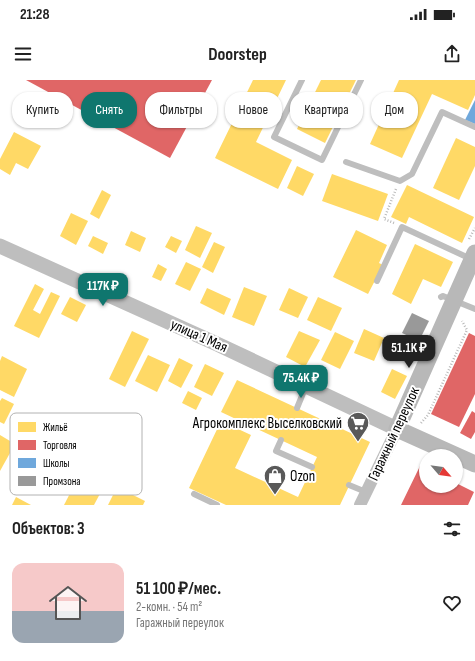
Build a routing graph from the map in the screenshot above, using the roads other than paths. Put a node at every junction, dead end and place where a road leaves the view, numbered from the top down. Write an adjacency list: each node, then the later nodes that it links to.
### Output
1 (302, 80): 2 (lane)
2 (361, 80)
3 (475, 127): 4 (lane)
4 (346, 162)
5 (0, 246): 10 (street, улица 1 Мая)
6 (474, 256): 7 (lane); 8 (main road, Гаражный переулок)
7 (377, 281)
8 (453, 300): 9 (lane); 12 (main road, Гаражный переулок)
9 (475, 309)
10 (306, 386): 11 (lane); 12 (street, улица 1 Мая)
11 (297, 408)
12 (402, 431): 14 (main road); 17 (street, Гаражный переулок)
13 (281, 440): 15 (lane)
14 (475, 464)
15 (312, 468)
16 (349, 485): 17 (lane)
17 (366, 492): 20 (street, Гаражный переулок)
18 (194, 494): 19 (lane)
19 (218, 505)
20 (360, 505)

